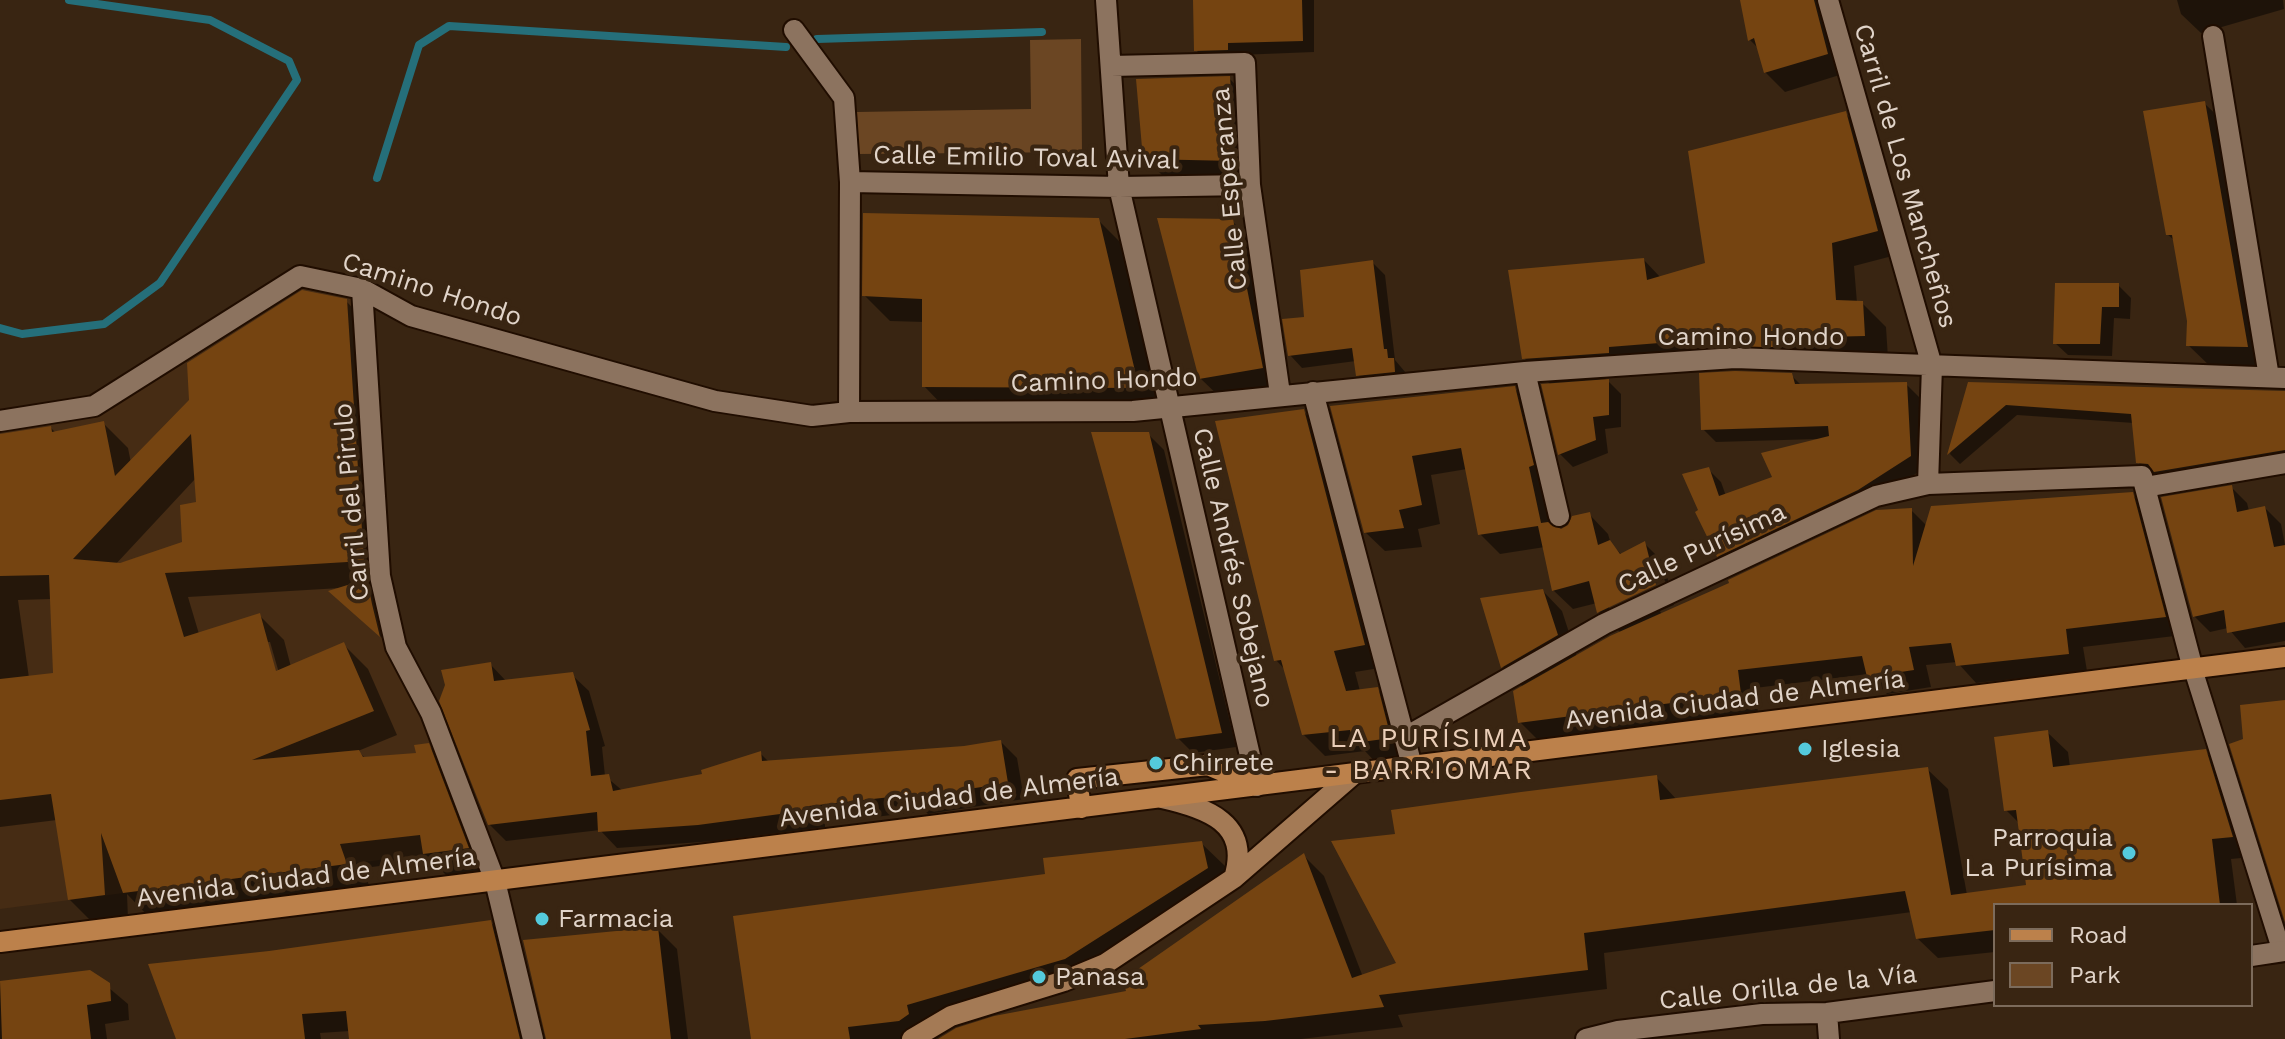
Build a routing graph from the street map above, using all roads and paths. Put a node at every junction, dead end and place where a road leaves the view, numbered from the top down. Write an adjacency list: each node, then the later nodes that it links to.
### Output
1 (1106, 0): 5 (street, Calle Andrés Sobejano)
2 (1828, 0): 10 (street, Carril de Los Mancheños)
3 (794, 30): 6 (street)
4 (2213, 36): 12 (street, Camino Hondo)
5 (1111, 66): 7 (street, Calle Esperanza); 8 (street, Calle Andrés Sobejano)
6 (850, 182): 8 (street, Calle Emilio Toval Avival); 16 (street)
7 (1250, 185): 8 (street, Calle Emilio Toval Avival); 14 (street, Calle Esperanza)
8 (1119, 187): 15 (street, Calle Andrés Sobejano)
9 (362, 289): 16 (street, Camino Hondo); 17 (street, Camino Hondo); 31 (street, Carril del Pirulo)
10 (1932, 366): 11 (street, Camino Hondo); 12 (street, Camino Hondo); 19 (street)
11 (1525, 372): 13 (street, Camino Hondo); 21 (street)
12 (2277, 378)
13 (1313, 392): 14 (street, Camino Hondo); 24 (street)
14 (1280, 394): 15 (street, Camino Hondo)
15 (1170, 408): 16 (street, Camino Hondo); 27 (street, Calle Andrés Sobejano)
16 (849, 412)
17 (0, 421)
18 (2285, 463): 20 (street)
19 (1928, 484): 20 (street, Calle Purísima); 24 (street, Calle Purísima)
20 (2145, 487): 23 (street)
21 (1559, 516)
22 (2285, 657): 23 (main road, Avenida Ciudad de Almería)
23 (2193, 669): 25 (main road, Avenida Ciudad de Almería); 33 (street)
24 (1404, 738): 25 (street)
25 (1412, 766): 26 (main road, Avenida Ciudad de Almería)
26 (1355, 773): 27 (main road, Avenida Ciudad de Almería); 30 (main road)
27 (1257, 786): 28 (main road, Avenida Ciudad de Almería); 29 (main road)
28 (1159, 798): 29 (main road, Avenida Ciudad de Almería); 30 (main road)
29 (1081, 808): 31 (main road, Avenida Ciudad de Almería)
30 (1234, 878): 38 (main road)
31 (495, 881): 32 (main road, Avenida Ciudad de Almería); 37 (street, Carril del Pirulo)
32 (0, 942)
33 (2284, 952): 34 (street)
34 (2253, 956)
35 (1993, 991): 36 (street, Calle Orilla de la Vía)
36 (1827, 1013): 39 (street, Calle Orilla de la Vía); 40 (street)
37 (533, 1039)
38 (912, 1039)
39 (1586, 1039)
40 (1829, 1039)

